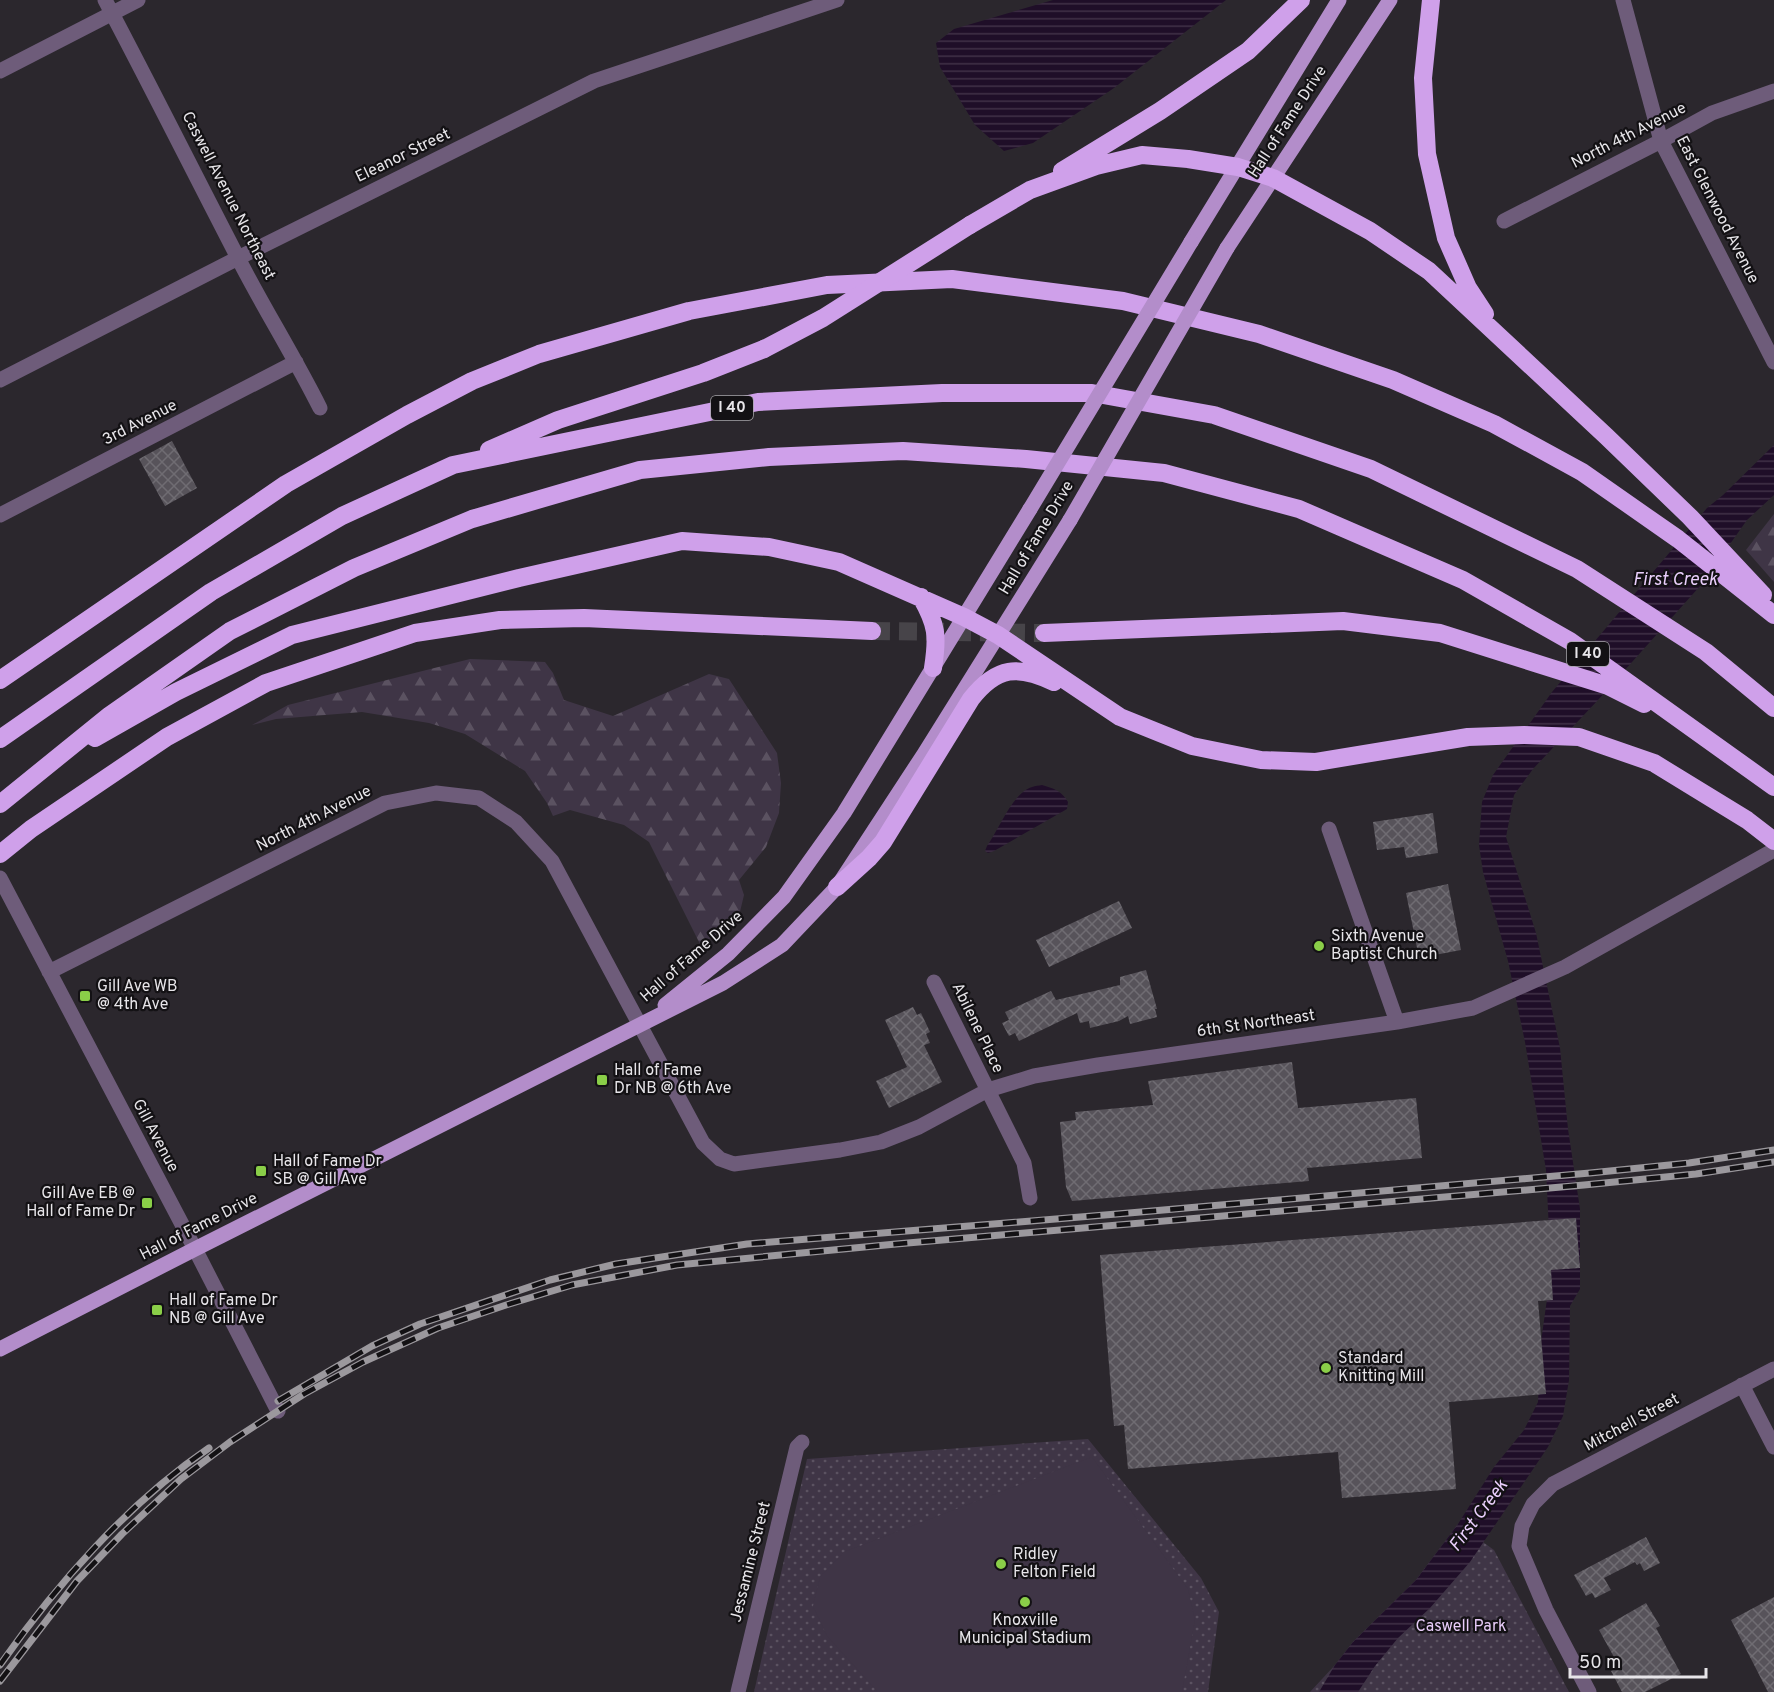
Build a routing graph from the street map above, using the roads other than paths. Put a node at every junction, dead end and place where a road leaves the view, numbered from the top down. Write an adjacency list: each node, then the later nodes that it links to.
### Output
1 (105, 0): 9 (street, Caswell Avenue Northeast)
2 (138, 0): 9 (street)
3 (837, 0): 17 (street, Eleanor Street)
4 (1301, 0): 15 (highway)
5 (1339, 0): 13 (main road, Hall of Fame Drive)
6 (1390, 0): 14 (main road, Hall of Fame Drive)
7 (1431, 0): 18 (highway)
8 (1623, 0): 12 (street, East Glenwood Avenue)
9 (113, 14): 10 (street); 17 (street, Caswell Avenue Northeast)
10 (0, 71)
11 (1774, 91): 12 (street, North 4th Avenue)
12 (1661, 141): 16 (street, North 4th Avenue); 20 (street, East Glenwood Avenue)
13 (1238, 167): 14 (highway); 15 (highway); 28 (main road, Hall of Fame Drive, bridge)
14 (1273, 178): 18 (highway); 31 (main road, Hall of Fame Drive, bridge)
15 (1030, 190): 23 (highway, bridge)
16 (1504, 220)
17 (238, 258): 19 (street, Caswell Avenue Northeast); 21 (street, Eleanor Street)
18 (1502, 341): 26 (highway)
19 (296, 362): 22 (street, Caswell Avenue Northeast); 24 (street, 3rd Avenue)
20 (1774, 362)
21 (0, 380)
22 (320, 408)
23 (453, 465): 35 (highway, I 40); 37 (highway, I 40)
24 (0, 515)
25 (921, 597): 28 (highway); 32 (highway); 38 (highway)
26 (1774, 607)
27 (1774, 615): 33 (highway)
28 (964, 617): 31 (highway); 32 (main road, Hall of Fame Drive)
29 (872, 631): 43 (highway)
30 (1044, 633): 36 (highway)
31 (998, 635): 34 (highway); 45 (main road, Hall of Fame Drive)
32 (933, 668): 49 (main road, Hall of Fame Drive)
33 (0, 680)
34 (1102, 705): 42 (highway); 45 (highway)
35 (1774, 708)
36 (1696, 730): 38 (highway, I 40); 39 (highway, I 40)
37 (0, 739)
38 (54, 761): 40 (highway, I 40)
39 (1774, 787)
40 (5, 800)
41 (1329, 829): 48 (street)
42 (1773, 850): 48 (street, 6th St Northeast)
43 (0, 854)
44 (0, 878): 46 (street, Gill Avenue)
45 (837, 887): 49 (main road, Hall of Fame Drive)
46 (49, 972): 49 (street, North 4th Avenue); 53 (street, Gill Avenue)
47 (934, 982): 50 (street, Abilene Place)
48 (1397, 1022): 50 (street, 6th St Northeast)
49 (641, 1025): 51 (street, North 4th Avenue); 53 (main road, Hall of Fame Drive)
50 (988, 1090): 51 (street, 6th St Northeast); 52 (street, Abilene Place)
51 (720, 1159)
52 (1030, 1198)
53 (195, 1249): 54 (main road, Hall of Fame Drive); 57 (street, Gill Avenue)
54 (0, 1349)
55 (1774, 1369): 56 (street, Mitchell Street)
56 (1742, 1385): 59 (street); 61 (street, Mitchell Street)
57 (278, 1411)
58 (802, 1442): 60 (street, Jessamine Street)
59 (1774, 1447)
60 (738, 1692)
61 (1589, 1692)

